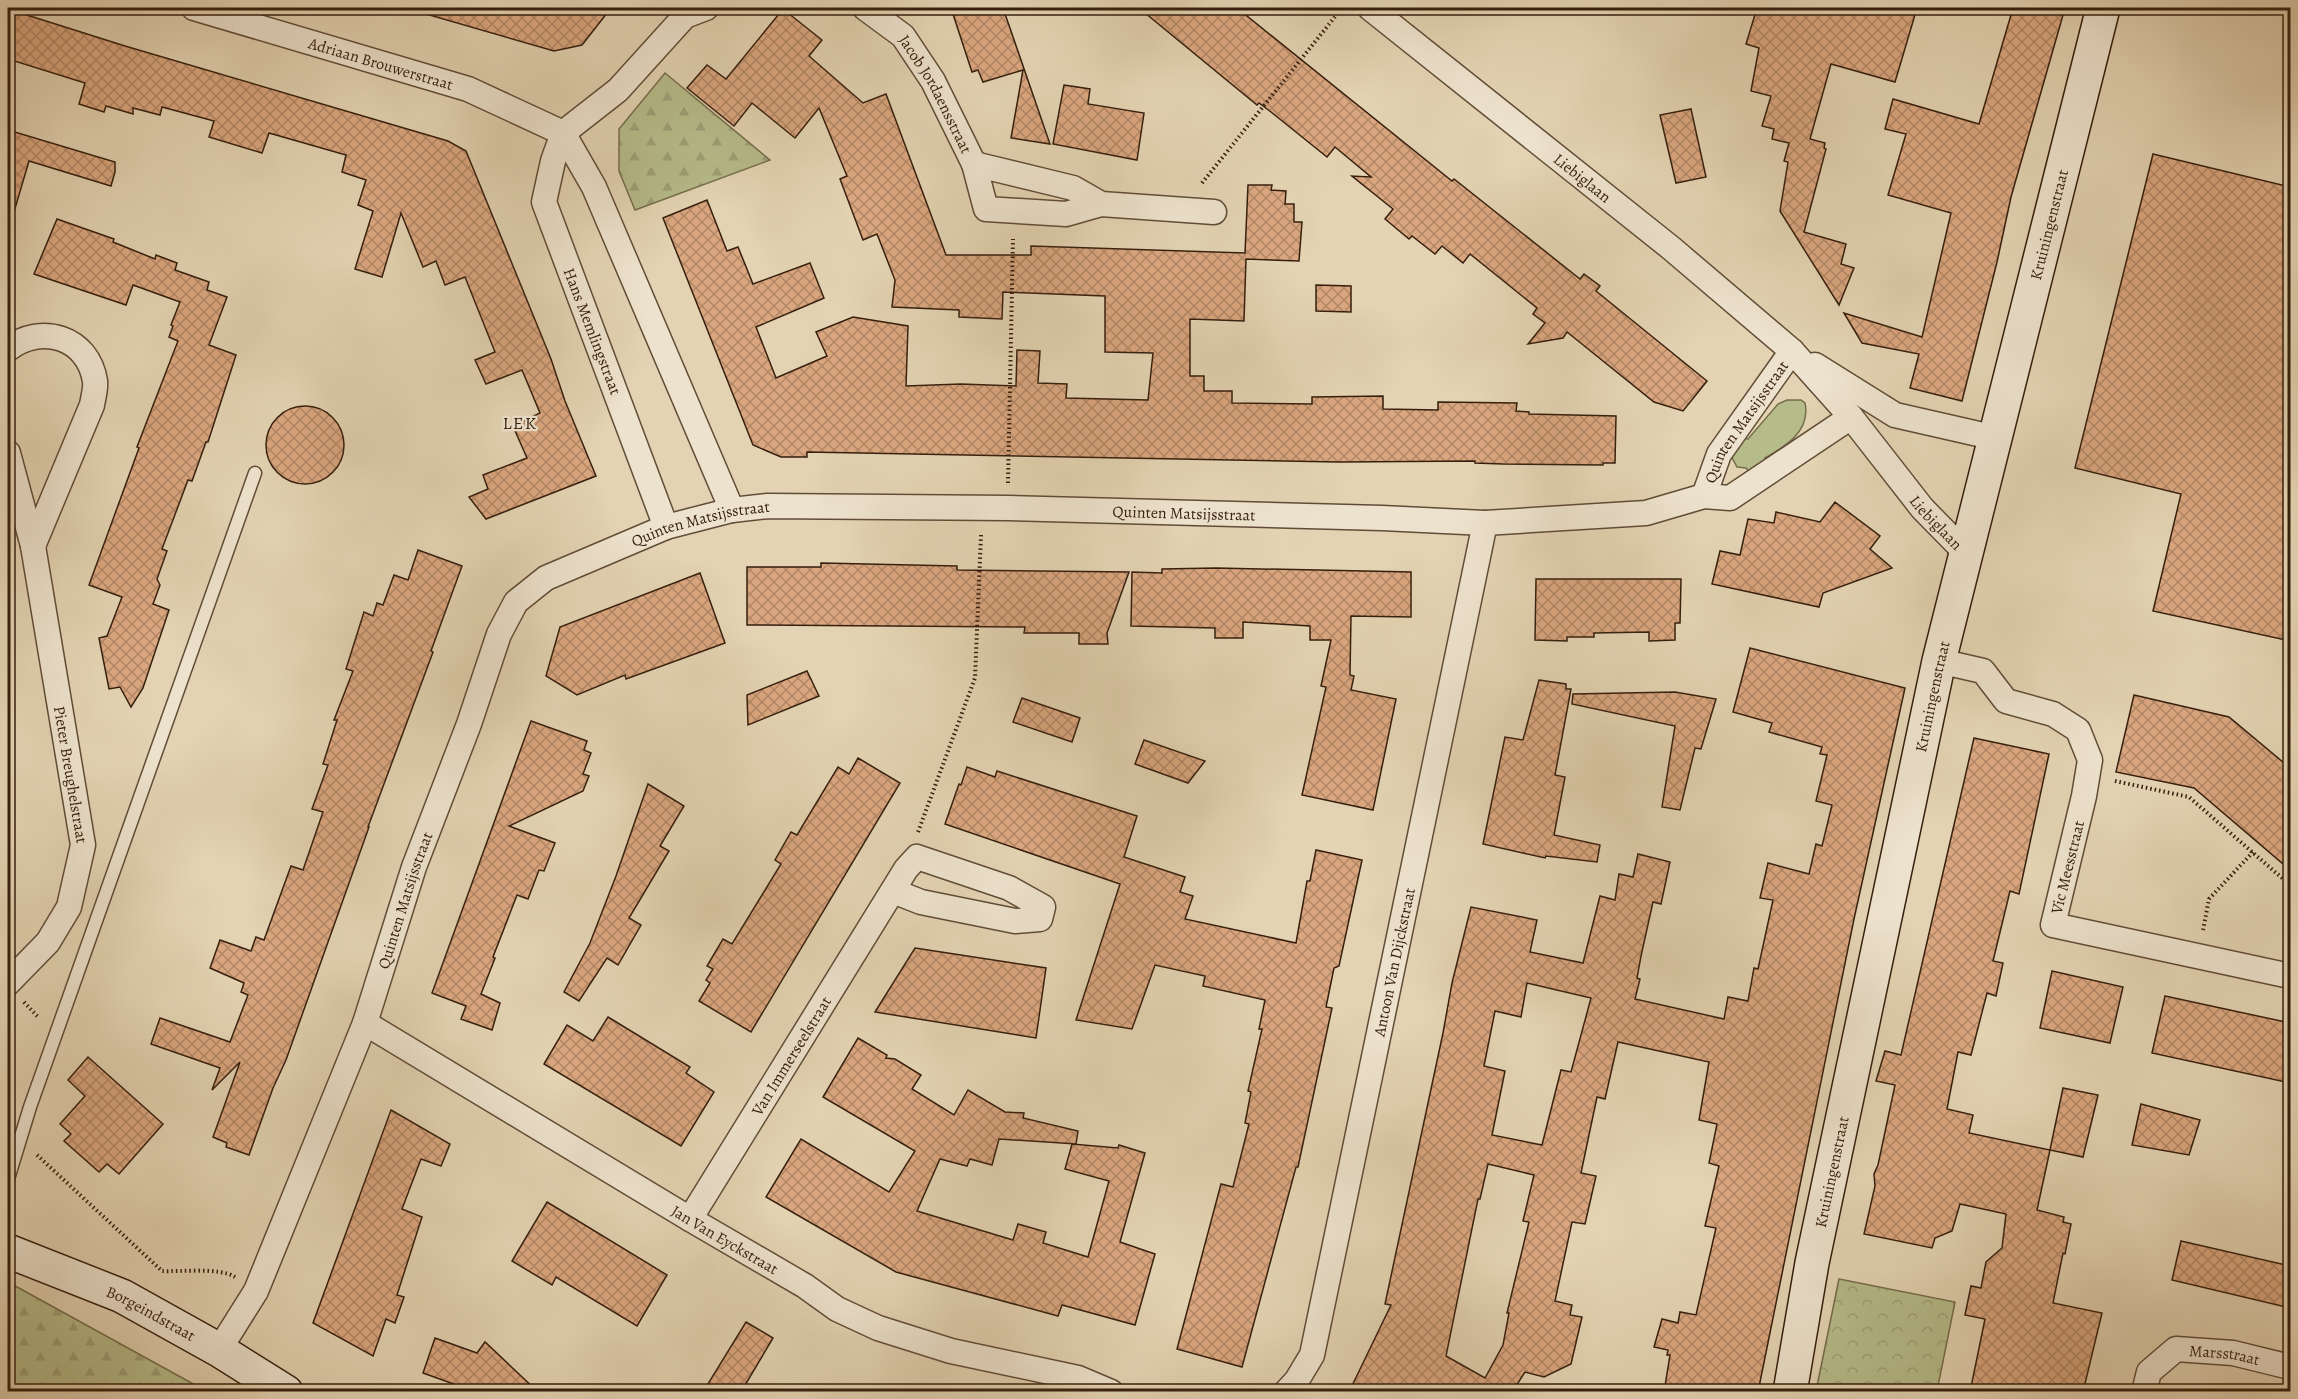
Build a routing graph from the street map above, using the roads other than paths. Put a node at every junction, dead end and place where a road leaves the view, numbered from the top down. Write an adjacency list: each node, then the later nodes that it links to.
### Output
1 (194, 8): 6 (street, Adriaan Brouwerstraat)
2 (865, 8): 7 (street, Jacob Jordaensstraat)
3 (1370, 8): 11 (street, Liebiglaan)
4 (2103, 8): 13 (street, Kruiningenstraat)
5 (691, 10): 6 (street)
6 (563, 133): 17 (street); 19 (street, Hans Memlingstraat)
7 (974, 164): 8 (street, Jacob Jordaensstraat); 8 (street, Jacob Jordaensstraat)
8 (1101, 204): 9 (street, Jacob Jordaensstraat)
9 (1214, 212)
10 (8, 349): 20 (street)
11 (1792, 351): 12 (street, Liebiglaan); 13 (street, Liebiglaan); 16 (street, Quinten Matsijsstraat)
12 (1851, 417): 16 (street, Quinten Matsijsstraat); 21 (street, Liebiglaan)
13 (1996, 438): 21 (street, Kruiningenstraat)
14 (8, 453): 20 (street, Pieter Breughelstraat)
15 (255, 472): 27 (lane)
16 (1704, 496): 18 (street, Quinten Matsijsstraat)
17 (732, 510): 18 (street, Quinten Matsijsstraat); 19 (street, Quinten Matsijsstraat)
18 (1485, 523): 34 (street, Antoon Van Dijckstraat)
19 (666, 527): 26 (street, Quinten Matsijsstraat)
20 (33, 546): 25 (street, Pieter Breughelstraat)
21 (1967, 554): 22 (street, Kruiningenstraat)
22 (1939, 661): 24 (street, Vic Meesstraat); 35 (street, Kruiningenstraat)
23 (893, 891): 23 (street, Van Immerseelstraat); 28 (street, Van Immerseelstraat)
24 (2290, 976)
25 (8, 983)
26 (365, 1023): 28 (street, Jan Van Eyckstraat); 30 (street, Quinten Matsijsstraat)
27 (8, 1179)
28 (690, 1219): 33 (street, Jan Van Eyckstraat)
29 (8, 1251): 30 (street, Borgeindstraat)
30 (219, 1350): 32 (street, Borgeindstraat)
31 (2290, 1367): 36 (street, Marsstraat)
32 (286, 1392)
33 (1111, 1392)
34 (1286, 1392)
35 (1790, 1392)
36 (2144, 1392)

